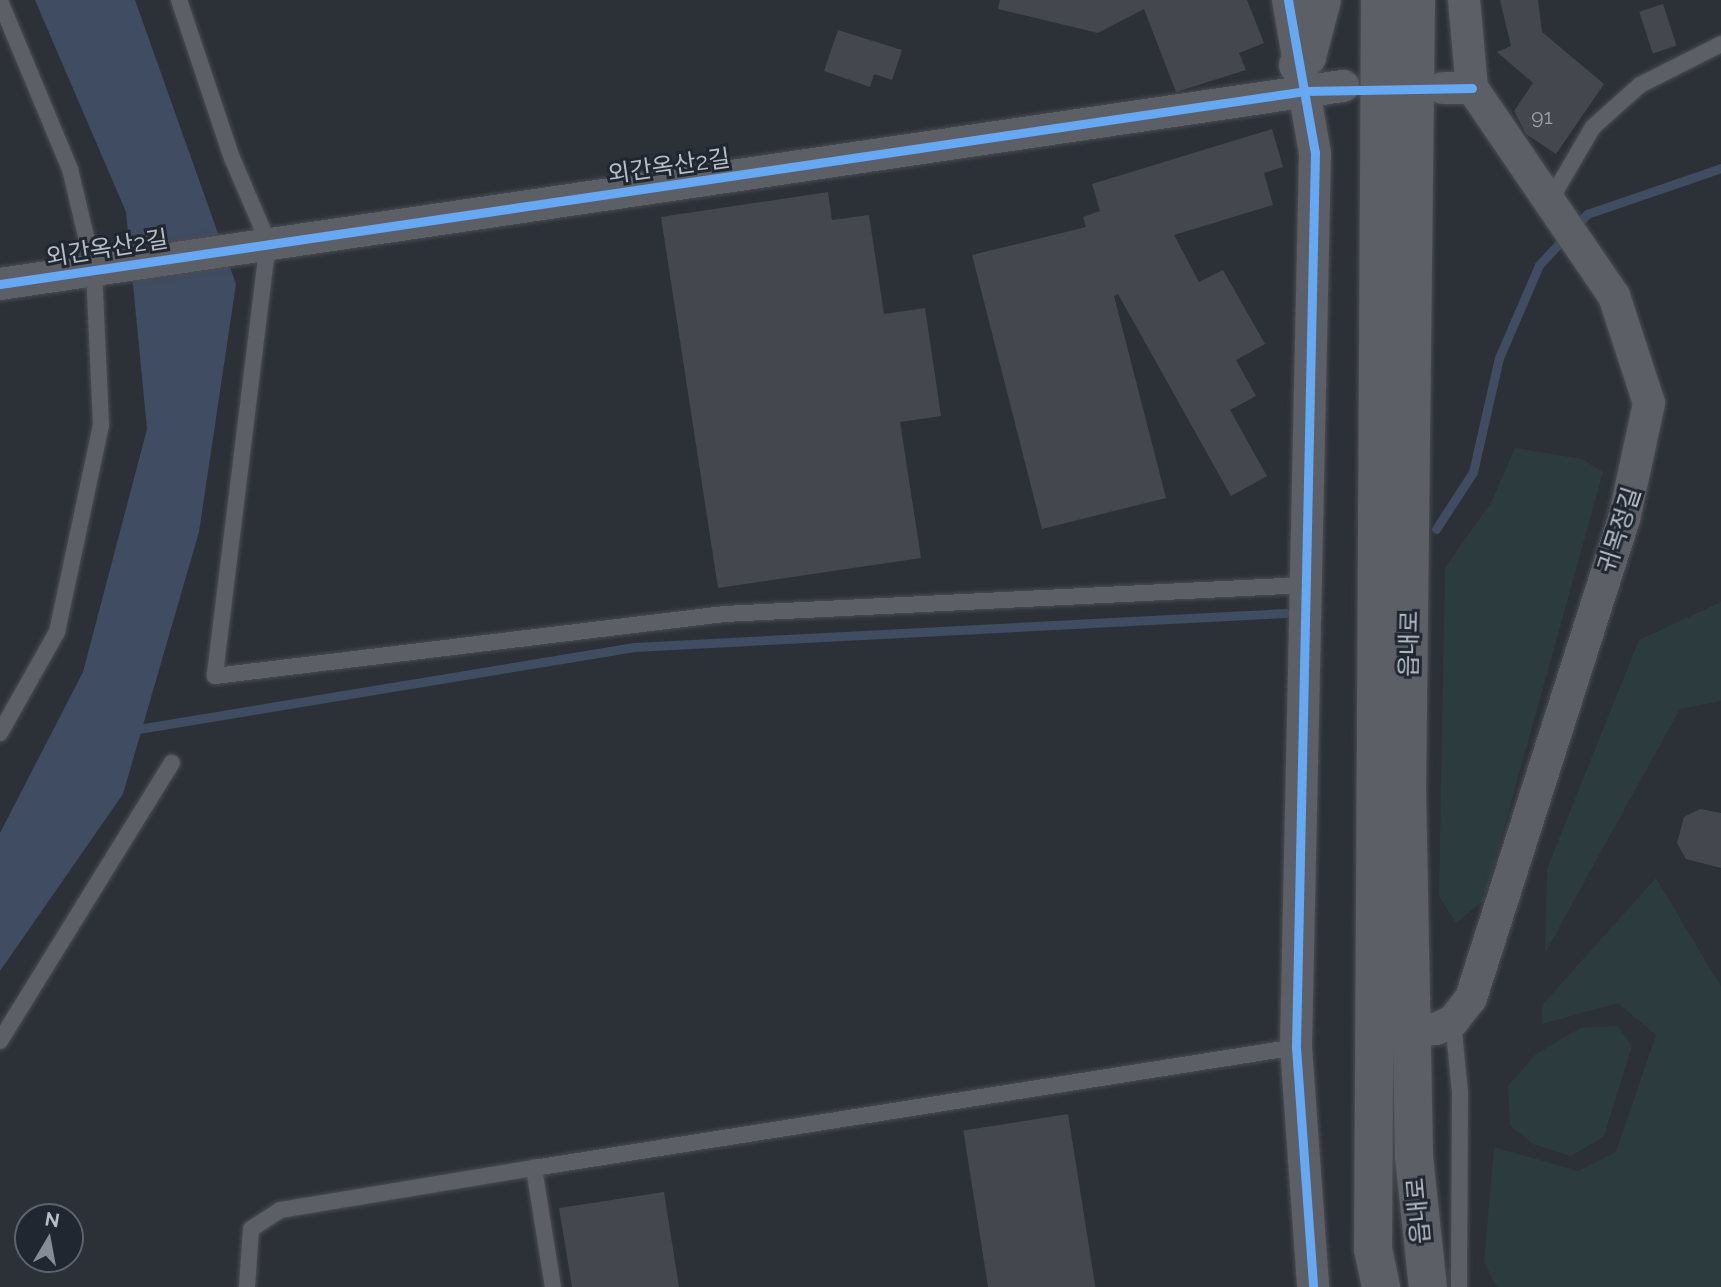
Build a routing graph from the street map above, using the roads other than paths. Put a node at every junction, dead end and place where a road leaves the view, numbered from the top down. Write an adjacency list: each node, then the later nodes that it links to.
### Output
1 (179, 0): 14 (lane)
2 (1288, 0): 10 (street)
3 (1322, 0): 10 (street)
4 (1356, 0): 12 (street)
5 (1380, 0): 12 (street, 읍내로)
6 (1416, 0): 21 (street, 읍내로)
7 (1464, 0): 13 (street, 귀목정길)
8 (0, 1): 15 (lane)
9 (1721, 44): 13 (lane)
10 (1301, 78): 11 (street, 외간옥산2길); 14 (street, 외간옥산2길); 17 (street)
11 (1343, 86)
12 (1379, 101): 22 (street, 읍내로)
13 (1548, 204): 20 (street, 귀목정길)
14 (268, 243): 15 (street, 외간옥산2길); 17 (lane)
15 (93, 270): 16 (street, 외간옥산2길); 18 (lane)
16 (0, 284)
17 (1305, 585): 24 (street)
18 (0, 733)
19 (172, 763): 23 (lane)
20 (1453, 1021): 21 (street); 31 (lane)
21 (1412, 1029): 22 (street); 30 (street, 읍내로)
22 (1374, 1031): 29 (street, 읍내로)
23 (0, 1041)
24 (1296, 1047): 25 (lane); 28 (street)
25 (534, 1168): 26 (lane); 27 (lane)
26 (247, 1287)
27 (553, 1287)
28 (1313, 1287)
29 (1381, 1287)
30 (1428, 1287)
31 (1459, 1287)

